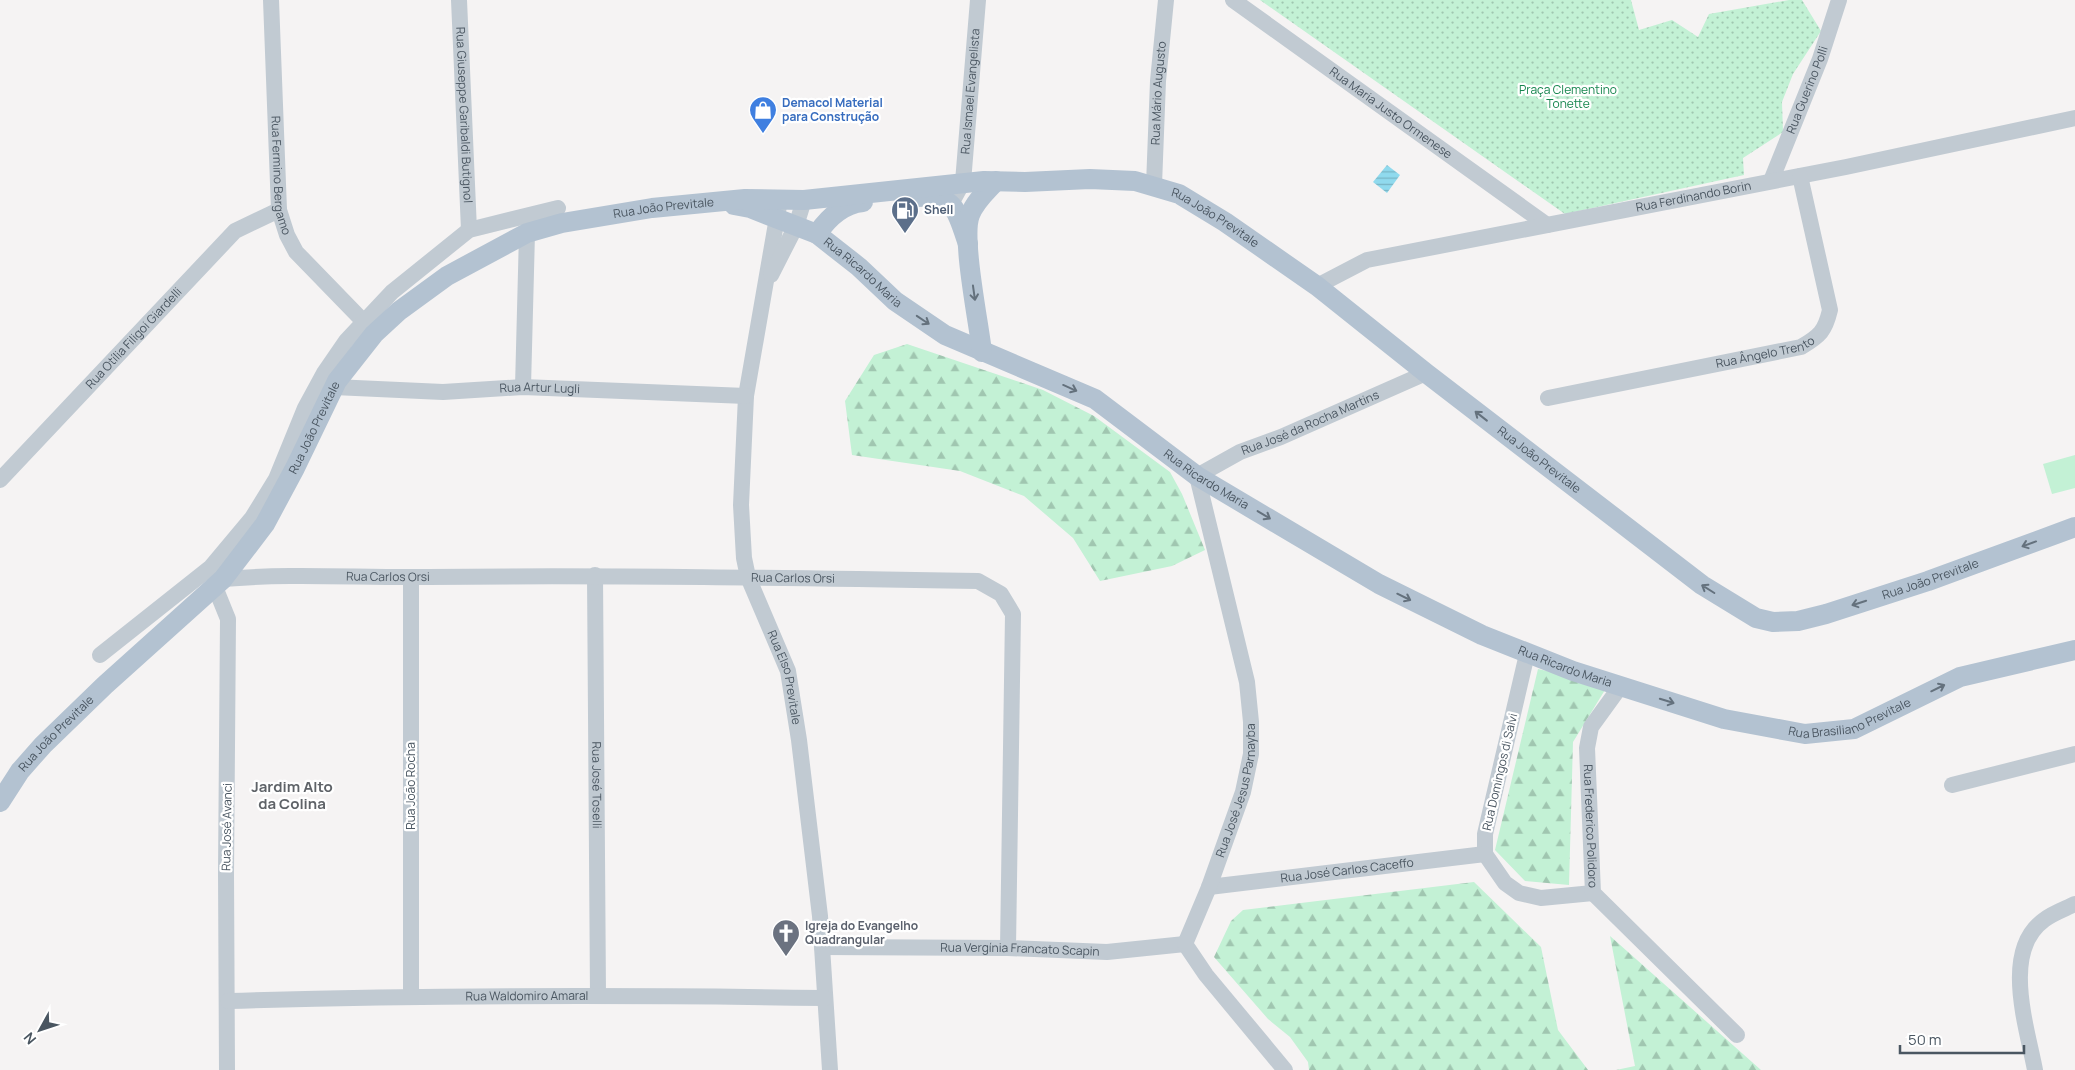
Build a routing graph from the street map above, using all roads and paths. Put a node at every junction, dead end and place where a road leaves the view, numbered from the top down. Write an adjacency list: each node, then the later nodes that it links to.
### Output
1 (271, 0): 18 (street, Rua Fermino Bergamo)
2 (458, 0): 22 (street, Rua Giuseppe Garibaldi Butignol)
3 (978, 0): 11 (street, Rua Ismael Evangelista)
4 (1166, 0): 12 (street, Rua Mário Augusto)
5 (1232, 0): 20 (street, Rua Maria Justo Ormenese)
6 (1839, 0): 10 (street, Rua Guerino Polli)
7 (2075, 118): 8 (street, Rua Ferdinando Borin)
8 (1800, 176): 10 (street, Rua Ferdinando Borin); 34 (street, Rua Ângelo Trento)
9 (996, 181): 11 (main road, Rua João Previtale); 12 (main road, Rua João Previtale); 25 (main road)
10 (1771, 181): 20 (street, Rua Ferdinando Borin)
11 (963, 182): 14 (main road, Rua João Previtale); 16 (street)
12 (1154, 185): 26 (main road, Rua João Previtale)
13 (780, 199): 14 (main road, Rua João Previtale); 15 (main road, Rua João Previtale); 19 (street)
14 (804, 200): 21 (street)
15 (721, 203): 19 (main road, Rua João Previtale); 23 (main road, Rua João Previtale)
16 (951, 204): 24 (main road); 25 (main road)
17 (558, 208): 22 (street, Rua João Previtale)
18 (279, 210): 28 (street, Rua Fermino Bergamo); 36 (street, Rua Otília Filigoi Giardelli)
19 (775, 220): 21 (main road, Rua João Previtale); 27 (street, Rua Elso Previtale)
20 (1547, 225): 26 (street, Rua Ferdinando Borin)
21 (796, 226): 24 (main road, Rua João Previtale); 27 (street, Rua Elso Previtale)
22 (469, 230): 28 (street, Rua João Previtale)
23 (527, 233): 31 (main road, Rua João Previtale); 32 (street)
24 (817, 234): 29 (main road, Rua Ricardo Maria, one-way to 29)
25 (968, 244): 29 (main road, one-way to 29)
26 (1317, 286): 30 (main road, Rua João Previtale)
27 (762, 292): 33 (street, Rua Elso Previtale)
28 (364, 322): 44 (street, Rua João Previtale)
29 (982, 352): 35 (main road, Rua Ricardo Maria, one-way to 35)
30 (1426, 373): 35 (street, Rua José da Rocha Martins); 37 (main road, Rua João Previtale, one-way to 30)
31 (334, 387): 32 (street, Rua Artur Lugli); 41 (main road, Rua João Previtale)
32 (523, 388): 33 (street, Rua Artur Lugli)
33 (746, 396): 40 (street, Rua Elso Previtale)
34 (1548, 398)
35 (1198, 476): 43 (main road, Rua Ricardo Maria, one-way to 43); 50 (street, Rua José Jesus Parnayba)
36 (0, 480)
37 (2075, 527)
38 (595, 575): 39 (street, Rua Carlos Orsi); 40 (street, Rua Carlos Orsi); 57 (street, Rua José Toselli)
39 (411, 577): 41 (street, Rua Carlos Orsi); 56 (street, Rua João Rocha)
40 (748, 578): 54 (street, Rua Elso Previtale); 55 (street, Rua Carlos Orsi)
41 (219, 583): 48 (main road, Rua João Previtale); 59 (street, Rua José Avanci)
42 (2075, 650): 45 (main road, Rua Brasiliano Previtale, one-way to 42)
43 (1527, 654): 45 (main road, Rua Ricardo Maria); 49 (street, Rua Domingos di Salvi)
44 (100, 655)
45 (1620, 687): 51 (street, Rua Frederico Polidoro)
46 (2075, 754): 47 (street)
47 (1952, 785)
48 (0, 802)
49 (1485, 854): 50 (street, Rua José Carlos Caceffo); 51 (street)
50 (1209, 887): 53 (street, Rua José Jesus Parnayba)
51 (1593, 893): 60 (street, Rua Frederico Polidoro)
52 (2075, 904): 64 (street)
53 (1185, 944): 55 (street, Rua Vergínia Francato Scapin); 63 (street)
54 (822, 947): 55 (street, Rua Vergínia Francato Scapin); 58 (street, Rua Elso Previtale)
55 (1008, 948)
56 (411, 995): 57 (street, Rua Waldomiro Amaral); 59 (street, Rua Waldomiro Amaral)
57 (598, 995): 58 (street, Rua Waldomiro Amaral)
58 (824, 998): 62 (street, Rua Elso Previtale)
59 (228, 1001): 61 (street, Rua José Avanci)
60 (1736, 1035)
61 (227, 1070)
62 (830, 1070)
63 (1285, 1070)
64 (2035, 1070)

